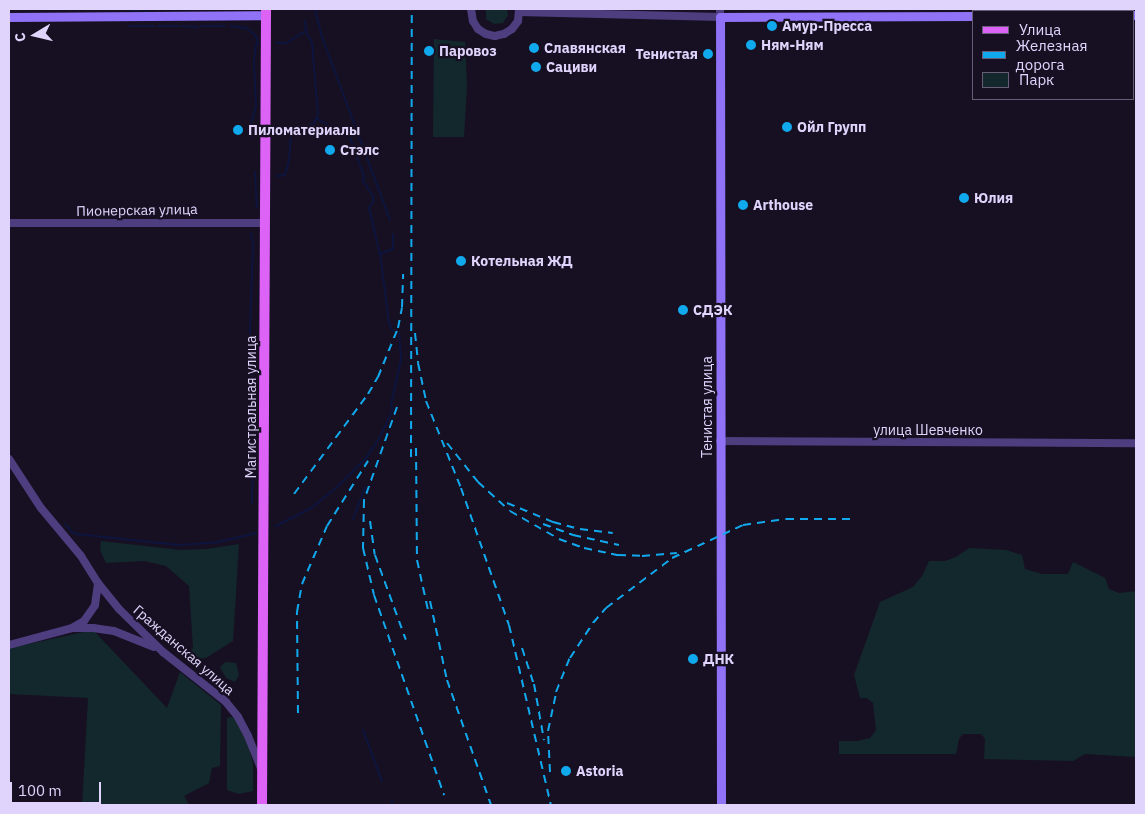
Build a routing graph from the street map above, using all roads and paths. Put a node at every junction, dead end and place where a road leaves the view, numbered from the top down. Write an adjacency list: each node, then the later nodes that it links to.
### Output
1 (471, 9): 2 (street)
2 (519, 10): 4 (street)
3 (266, 12): 6 (main road); 8 (main road, Магистральная улица)
4 (720, 13): 5 (main road); 9 (main road, Тенистая улица)
5 (972, 16)
6 (9, 17)
7 (9, 223): 8 (street, Пионерская улица)
8 (265, 223): 16 (main road, Магистральная улица)
9 (720, 441): 10 (street, улица Шевченко); 18 (main road, Тенистая улица)
10 (1136, 443)
11 (9, 459): 12 (street, Гражданская улица)
12 (98, 584): 13 (street); 15 (street, Гражданская улица)
13 (72, 628): 14 (street); 15 (street)
14 (9, 645)
15 (163, 652): 16 (street, Гражданская улица)
16 (261, 771): 17 (main road, Магистральная улица)
17 (262, 805)
18 (721, 805)

